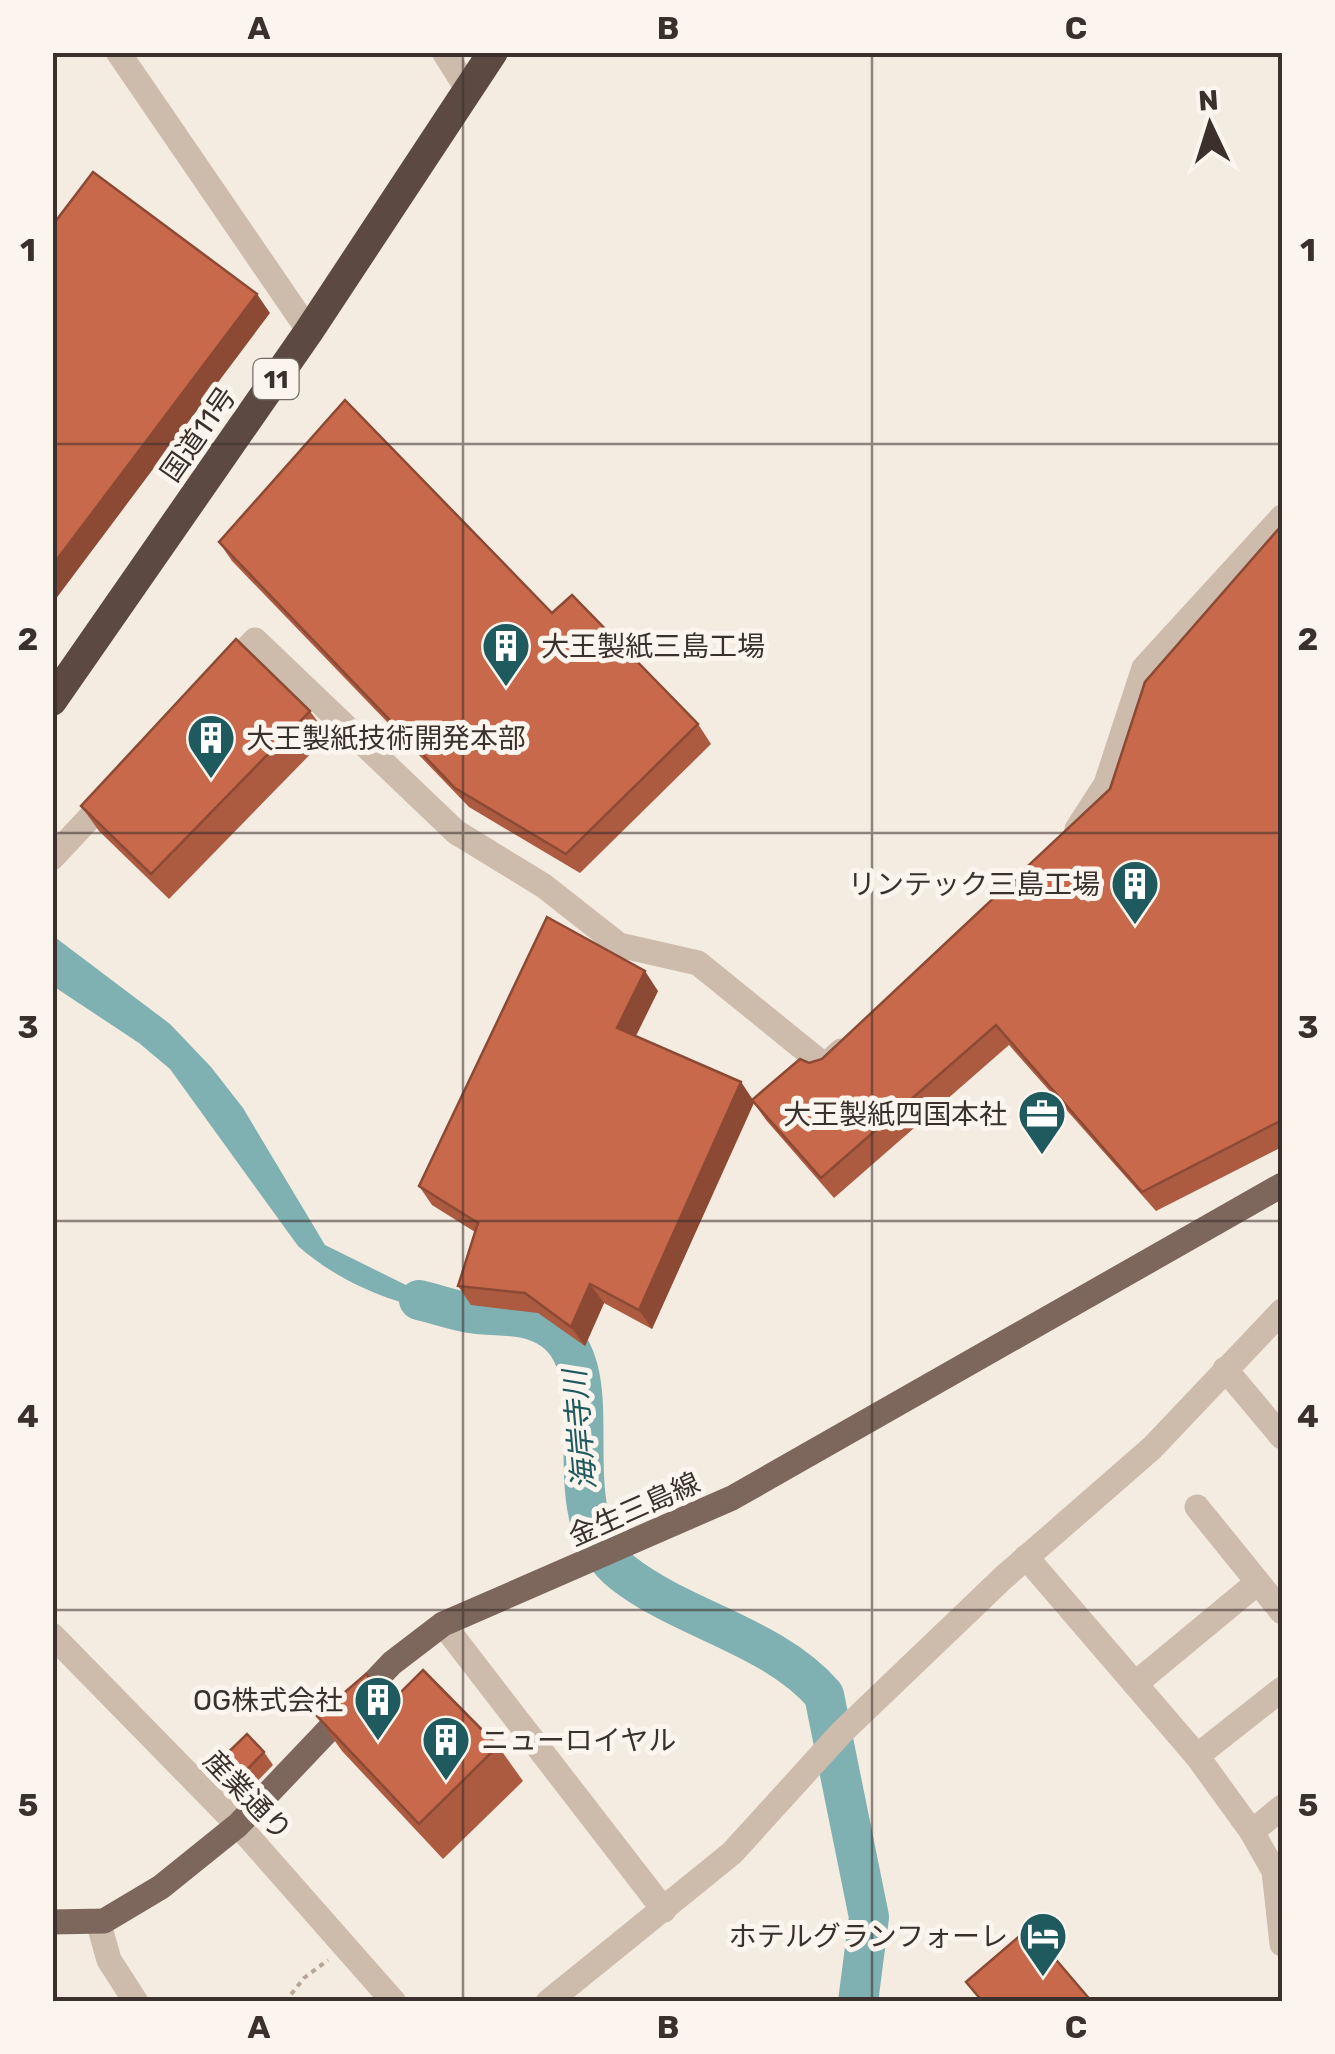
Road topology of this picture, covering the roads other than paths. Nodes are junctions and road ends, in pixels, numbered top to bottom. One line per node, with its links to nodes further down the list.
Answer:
1 (118, 52): 5 (street)
2 (444, 52): 4 (street)
3 (493, 52): 4 (highway, 国道11号 / 11)
4 (468, 90): 5 (highway, 国道11号 / 11)
5 (309, 331): 8 (highway, 国道11号 / 11)
6 (1282, 518): 10 (street)
7 (215, 684): 12 (street)
8 (52, 701)
9 (134, 771): 11 (street)
10 (1055, 853)
11 (52, 858)
12 (854, 1039)
13 (1282, 1185): 20 (main road, 金生三島線)
14 (1282, 1311): 15 (street)
15 (1226, 1369): 16 (street); 18 (street)
16 (1282, 1437)
17 (1197, 1507): 19 (street)
18 (1026, 1558): 22 (street); 28 (street)
19 (1273, 1594): 22 (street)
20 (444, 1624): 26 (main road, 金生三島線); 28 (street)
21 (52, 1636): 26 (street, 産業通り)
22 (1135, 1684): 24 (street)
23 (1282, 1689): 24 (street)
24 (1197, 1756): 27 (street)
25 (1282, 1807): 27 (street)
26 (238, 1825): 29 (main road, 金生三島線); 33 (street, 産業通り)
27 (1252, 1832): 31 (street)
28 (664, 1910): 34 (street)
29 (98, 1921): 30 (main road, 金生三島線); 32 (street)
30 (52, 1922)
31 (1282, 1944)
32 (136, 2002)
33 (394, 2002)
34 (548, 2002)

